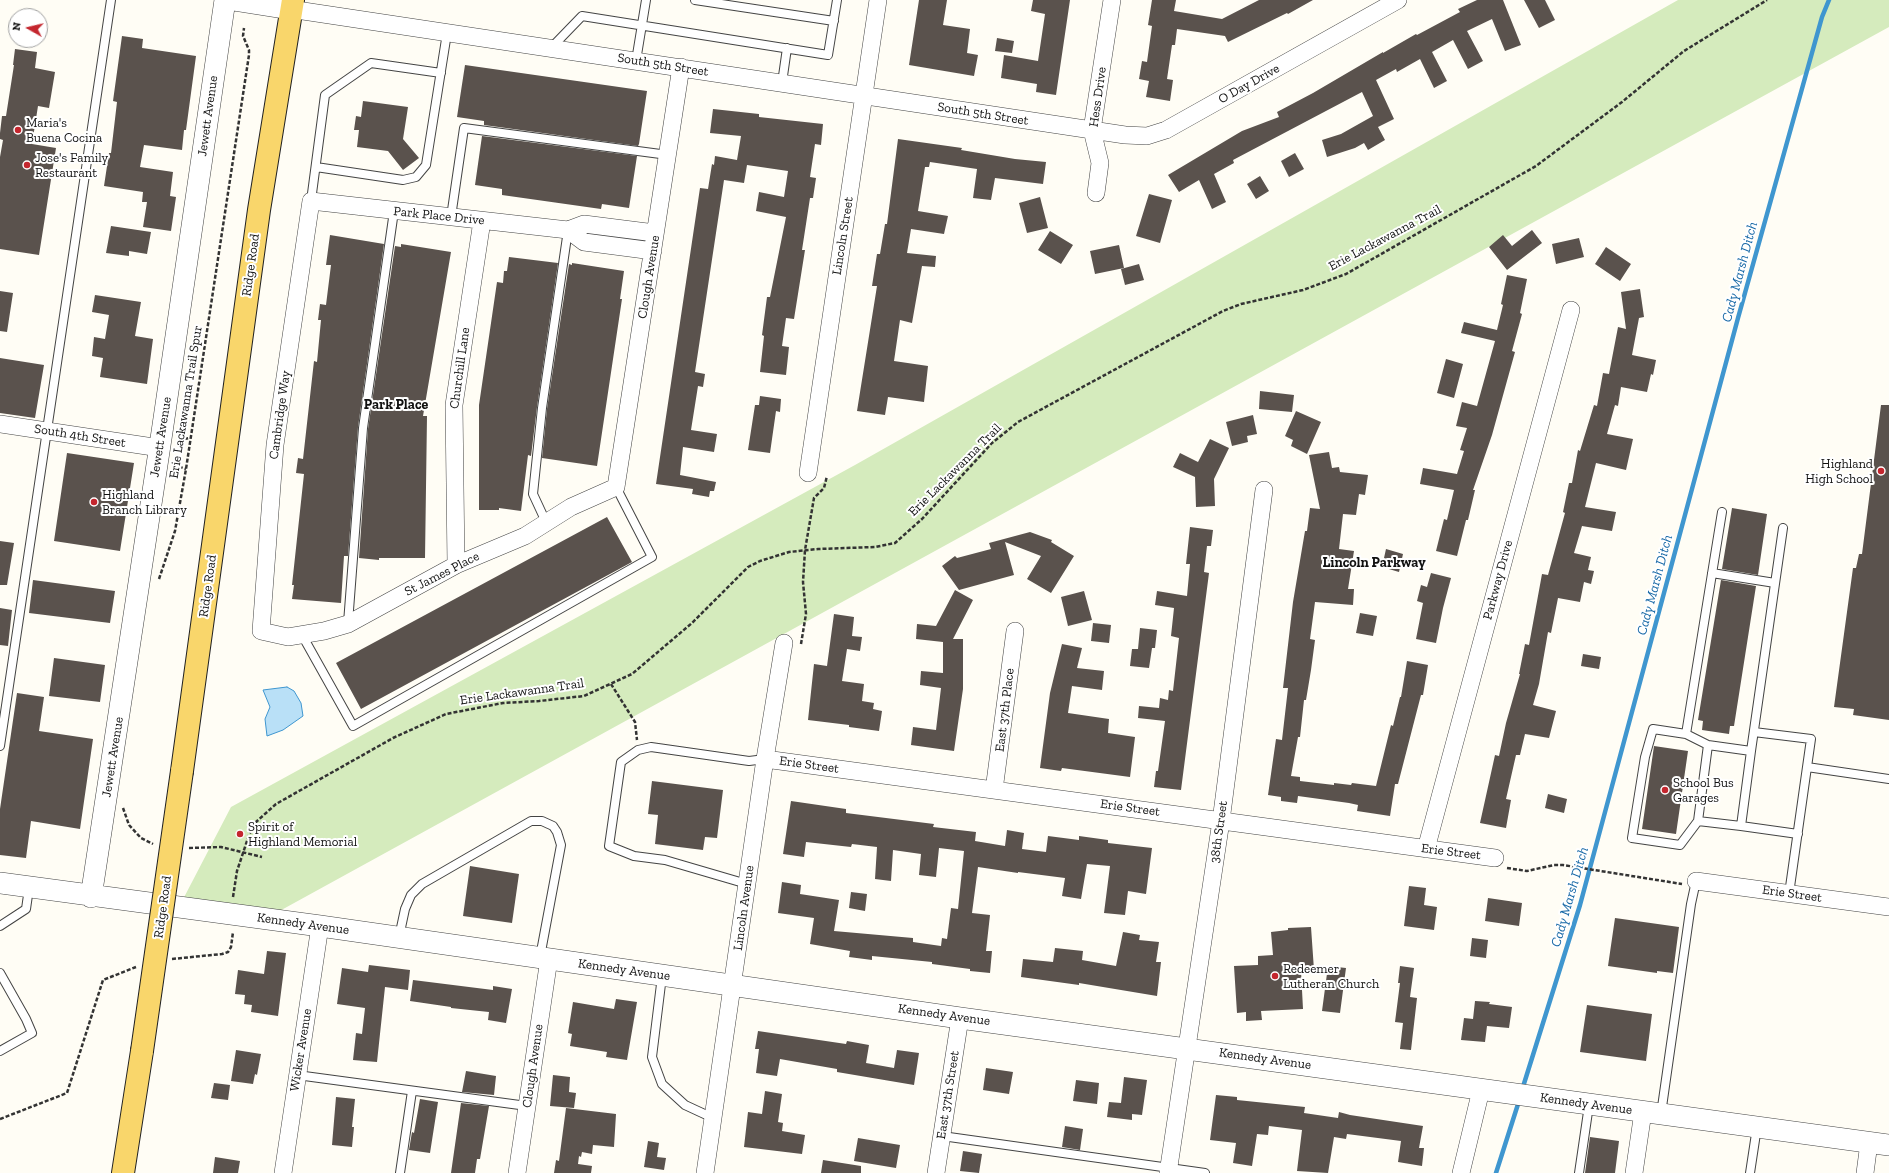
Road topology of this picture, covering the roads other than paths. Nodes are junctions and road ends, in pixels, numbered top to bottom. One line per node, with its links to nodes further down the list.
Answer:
1 (112, 0): 34 (lane)
2 (225, 0): 35 (street, Jewett Avenue)
3 (233, 0): 10 (street, South 5th Street)
4 (646, 0): 12 (lane)
5 (695, 0): 11 (lane)
6 (837, 0): 11 (lane)
7 (878, 0): 20 (street, Lincoln Street)
8 (1112, 0): 21 (street, Hess Drive)
9 (1398, 0): 21 (street, O Day Drive)
10 (292, 4): 13 (street, South 5th Street); 93 (main road, Ridge Road, bridge)
11 (834, 21): 15 (lane)
12 (642, 26): 14 (lane); 15 (lane); 16 (lane)
13 (447, 33): 14 (street, South 5th Street); 18 (lane)
14 (551, 48): 16 (street, South 5th Street)
15 (787, 48): 19 (lane)
16 (636, 60): 17 (street, South 5th Street)
17 (681, 67): 19 (street, South 5th Street); 22 (street, Clough Avenue)
18 (441, 73): 23 (lane); 23 (lane)
19 (782, 83): 20 (street, South 5th Street)
20 (864, 96): 21 (street, South 5th Street); 36 (street, Lincoln Street)
21 (1092, 130): 24 (street, Hess Drive)
22 (668, 155): 27 (lane); 30 (street, Clough Avenue)
23 (316, 167): 25 (lane)
24 (1096, 193)
25 (311, 201): 26 (street, Park Place Drive); 46 (street, Cambridge Way)
26 (394, 211): 27 (street, Park Place Drive); 45 (lane)
27 (451, 217): 28 (street, Park Place Drive)
28 (482, 221): 29 (street, Park Place Drive); 42 (street, Churchill Lane)
29 (568, 230): 30 (street, Park Place Drive); 31 (street); 40 (lane)
30 (655, 233): 31 (street, Clough Avenue)
31 (653, 251): 37 (street, Clough Avenue)
32 (1571, 310): 63 (street, Parkway Drive)
33 (0, 424): 34 (street, South 4th Street)
34 (47, 431): 35 (street, South 4th Street); 53 (lane)
35 (170, 449): 70 (street, Jewett Avenue)
36 (808, 473)
37 (616, 487): 40 (street, St James Place); 48 (lane)
38 (1264, 490): 59 (street, 38th Street)
39 (1722, 512): 43 (lane)
40 (546, 522): 42 (street, St James Place)
41 (1783, 528): 44 (lane)
42 (456, 565): 45 (street, St James Place)
43 (1712, 573): 44 (lane); 51 (lane)
44 (1775, 582): 50 (lane)
45 (348, 624): 48 (street, St James Place)
46 (261, 631): 48 (street, St James Place)
47 (1015, 631): 58 (street, East 37th Place)
48 (302, 635)
49 (784, 643): 55 (street, Lincoln Avenue)
50 (1754, 732): 54 (lane); 56 (lane)
51 (1686, 734): 52 (lane); 60 (lane)
52 (1708, 745): 54 (lane); 60 (lane)
53 (0, 746)
54 (1751, 751): 61 (lane)
55 (765, 759): 58 (street, Erie Street); 67 (street, Lincoln Avenue); 67 (lane)
56 (1807, 767): 57 (lane); 62 (lane)
57 (1889, 779)
58 (994, 790): 59 (street, Erie Street)
59 (1221, 821): 63 (street, Erie Street); 80 (street, 38th Street)
60 (1698, 821): 61 (lane)
61 (1741, 826): 62 (lane)
62 (1798, 834): 69 (lane)
63 (1426, 849): 64 (street, Erie Street)
64 (1495, 858)
65 (1690, 881): 69 (street, Erie Street); 87 (lane)
66 (0, 883): 68 (street, Kennedy Avenue)
67 (747, 884): 78 (street, Lincoln Avenue)
68 (29, 888): 70 (street, Kennedy Avenue); 72 (lane)
69 (1789, 894): 71 (street, Erie Street)
70 (91, 897): 73 (street, Kennedy Avenue)
71 (1889, 908)
72 (0, 926)
73 (320, 926): 74 (street, Kennedy Avenue); 82 (street, Wicker Avenue)
74 (399, 937): 75 (street, Kennedy Avenue); 75 (lane)
75 (544, 958): 77 (street, Kennedy Avenue); 86 (street, Clough Avenue)
76 (0, 973): 81 (lane)
77 (662, 975): 78 (street, Kennedy Avenue); 88 (lane)
78 (733, 986): 79 (street, Kennedy Avenue); 88 (street, Lincoln Avenue)
79 (960, 1018): 80 (street, Kennedy Avenue); 90 (street, East 37th Street)
80 (1187, 1048): 84 (street, Kennedy Avenue); 92 (street, 38th Street)
81 (0, 1051)
82 (297, 1075): 83 (lane); 94 (street, Wicker Avenue)
83 (412, 1090): 86 (lane); 95 (lane)
84 (1481, 1090): 85 (street, Kennedy Avenue); 100 (street)
85 (1589, 1104): 87 (street, Kennedy Avenue); 101 (lane)
86 (527, 1106): 96 (street, Clough Avenue)
87 (1652, 1113): 89 (street, Kennedy Avenue); 102 (street)
88 (713, 1118): 97 (street, Lincoln Avenue)
89 (1756, 1127): 91 (street, Kennedy Avenue); 103 (lane)
90 (942, 1136): 92 (lane); 98 (street, East 37th Street)
91 (1879, 1144): 104 (street)
92 (1169, 1170): 99 (lane)
93 (123, 1173)
94 (283, 1173)
95 (400, 1173)
96 (518, 1173)
97 (705, 1173)
98 (936, 1173)
99 (1205, 1173)
100 (1461, 1173)
101 (1579, 1173)
102 (1634, 1173)
103 (1750, 1173)
104 (1865, 1173)

